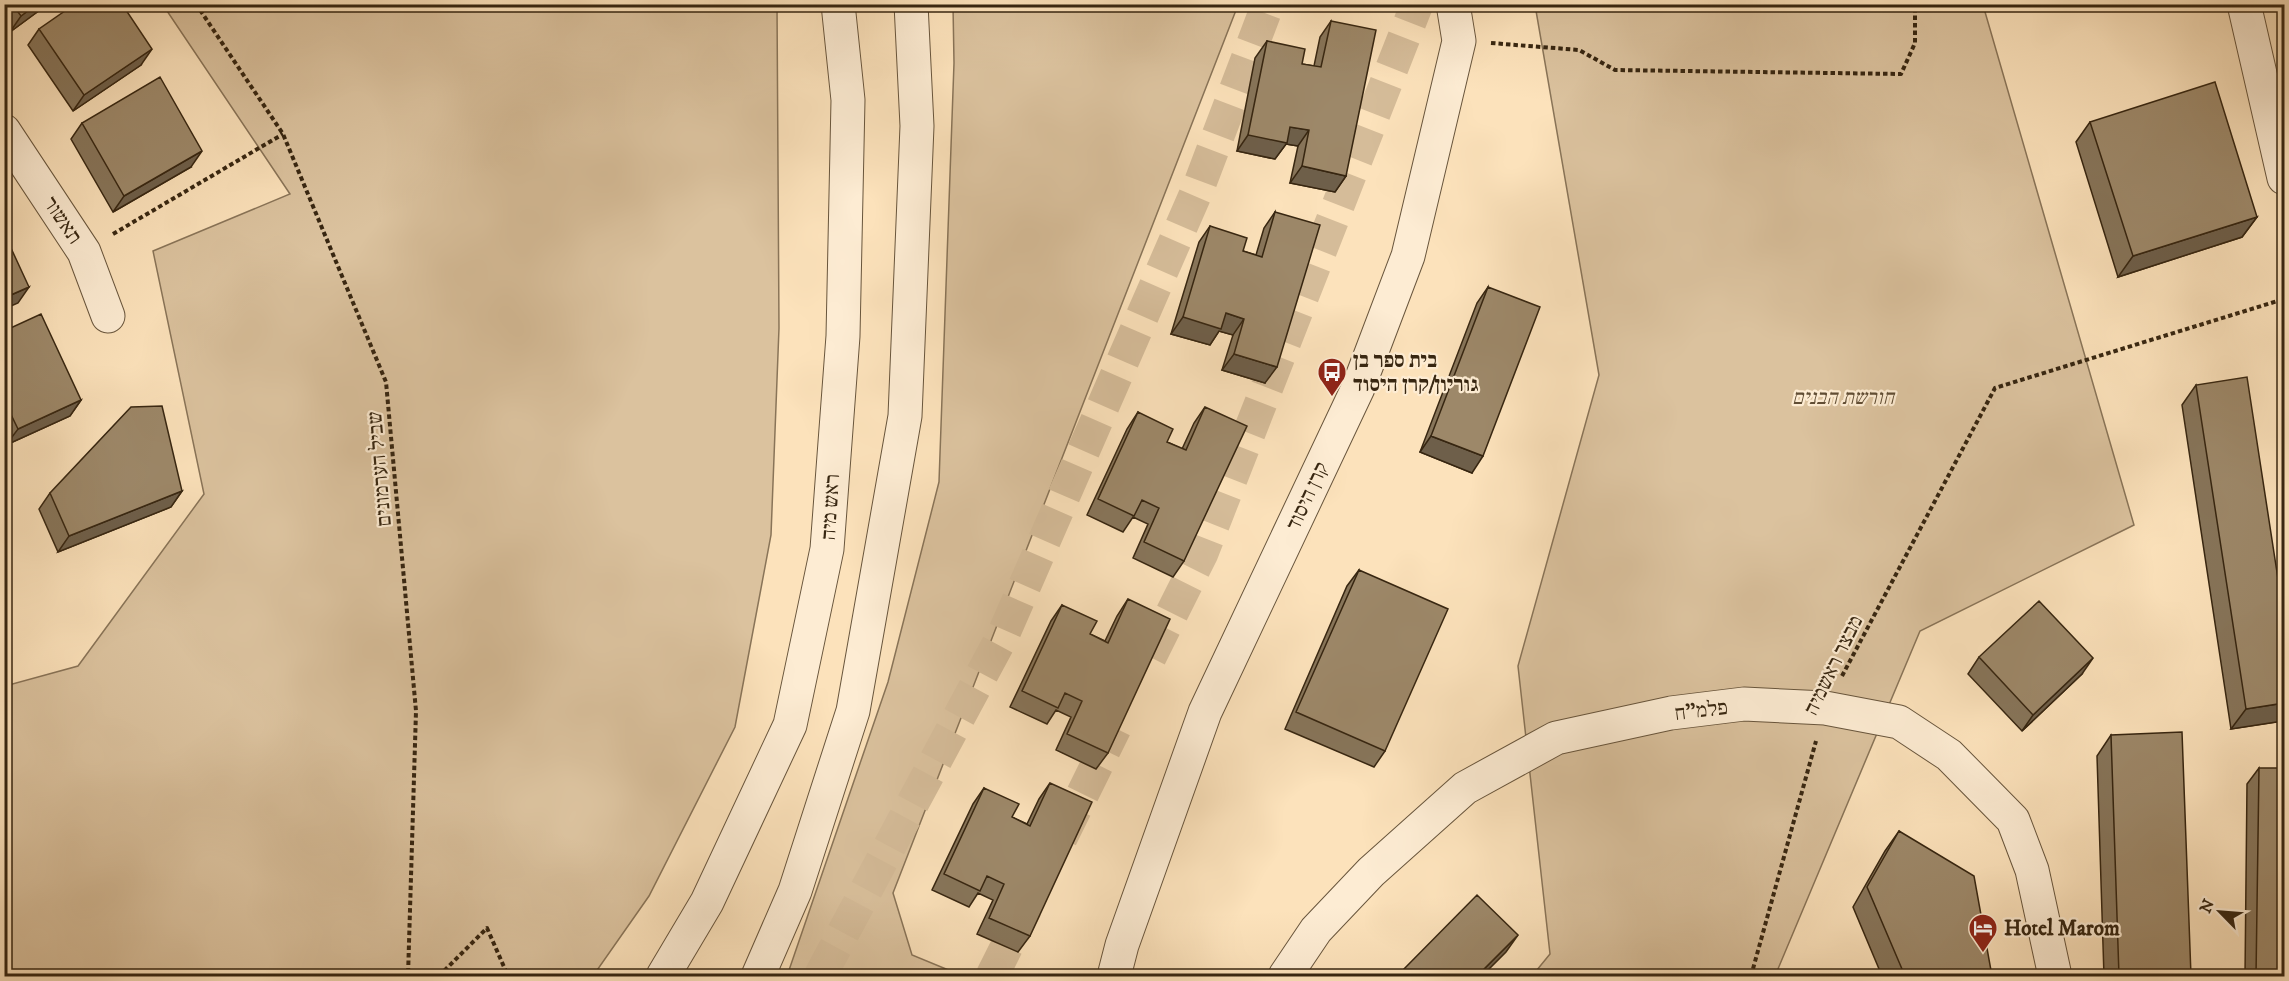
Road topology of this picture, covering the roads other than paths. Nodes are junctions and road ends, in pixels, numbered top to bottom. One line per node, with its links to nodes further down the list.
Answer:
1 (838, 4): 8 (street, ראש מיה)
2 (911, 4): 9 (street)
3 (1453, 4): 10 (street, קרן היסוד)
4 (2244, 4): 6 (street)
5 (4, 131): 7 (street, תאשור)
6 (2284, 178)
7 (108, 316)
8 (663, 976)
9 (758, 976)
10 (1114, 976)
11 (1285, 976): 12 (street, פלמ"ח)
12 (2055, 976)

